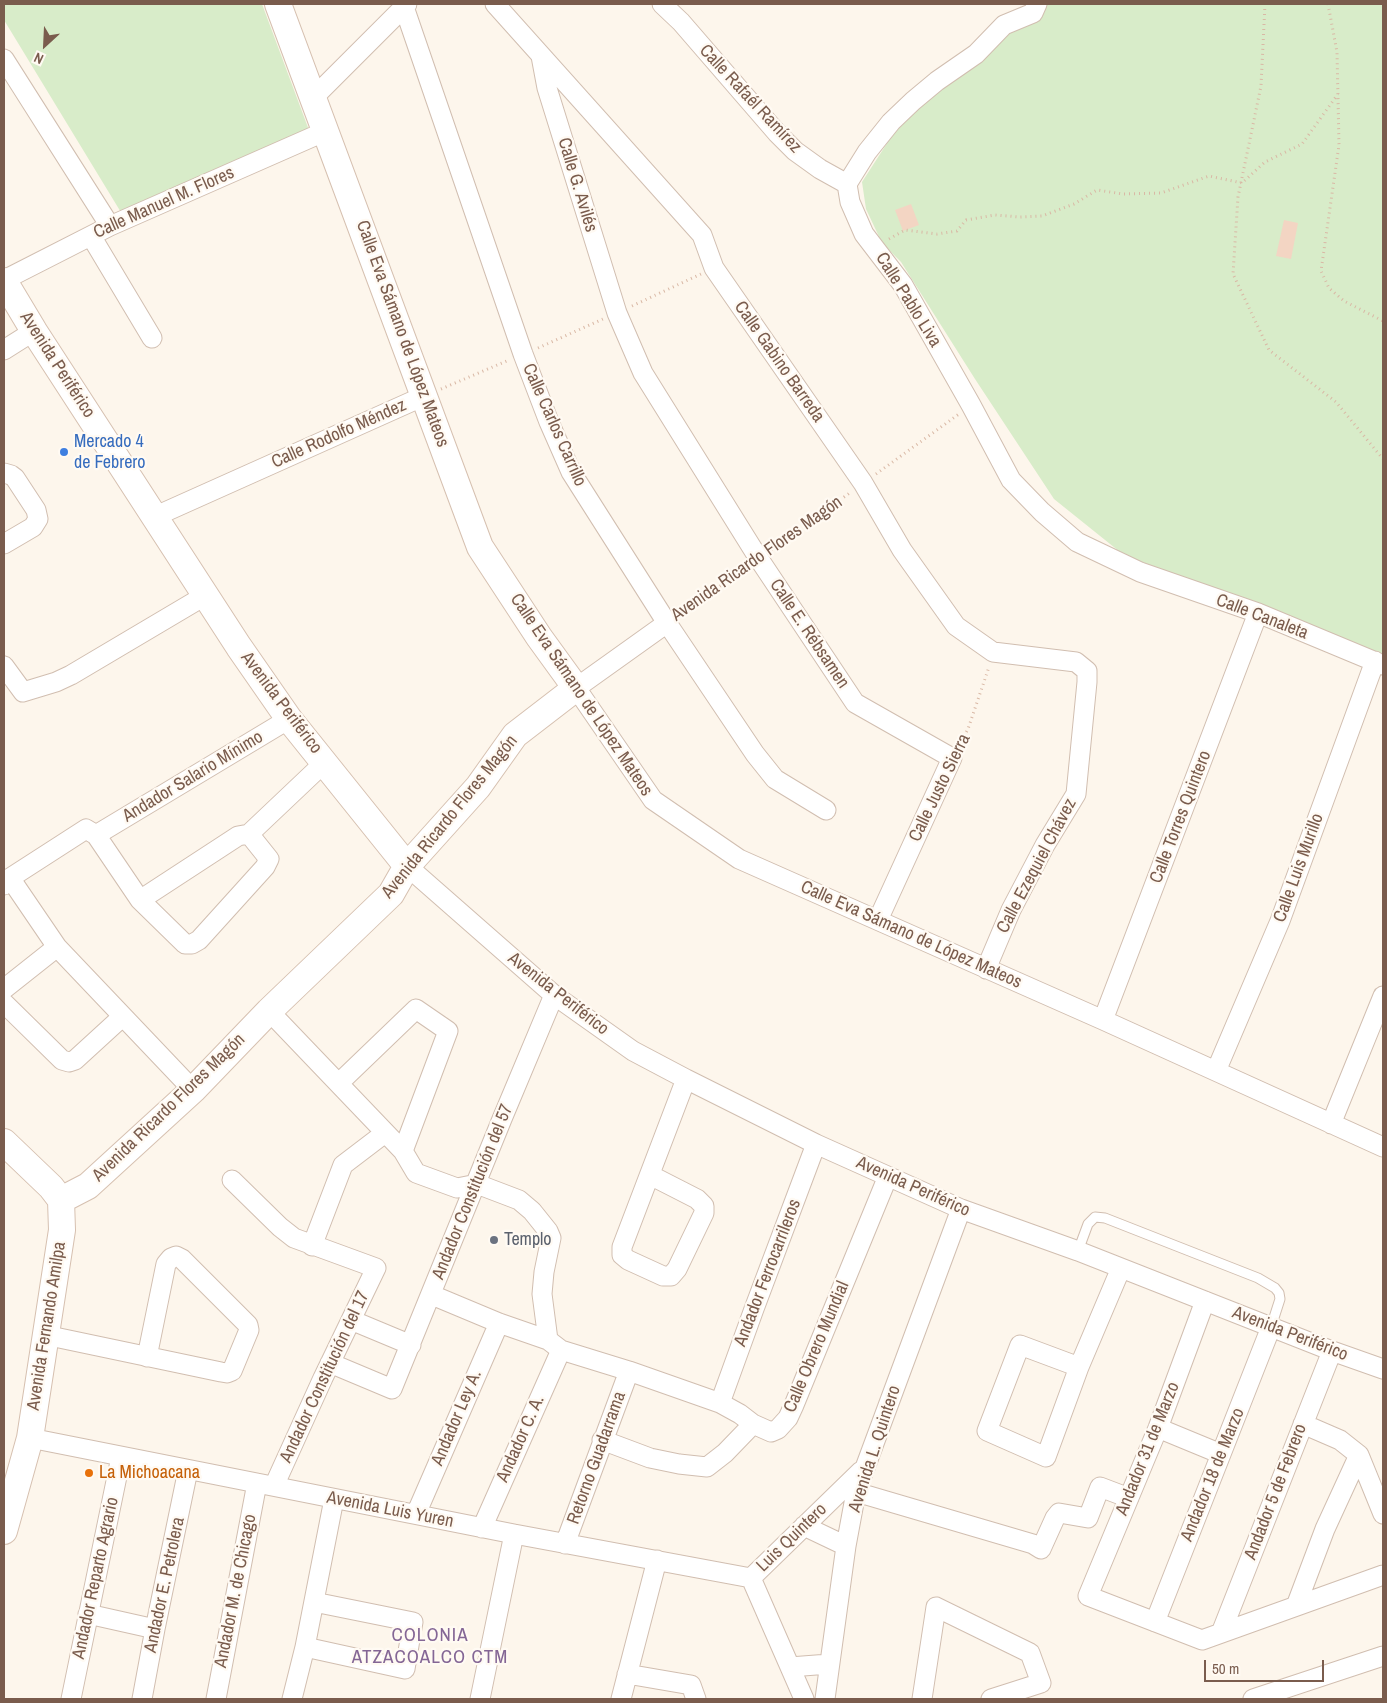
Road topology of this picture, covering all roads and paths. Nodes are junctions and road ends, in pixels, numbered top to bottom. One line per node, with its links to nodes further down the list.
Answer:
1 (278, 4): 11 (street, Calle Eva Sámano de López Mateos)
2 (495, 4): 8 (street, Calle Gabino Barreda)
3 (662, 4): 14 (street, Calle Rafaél Ramírez)
4 (1037, 4): 14 (street)
5 (1265, 4): 13 (path)
6 (1328, 4): 10 (path)
7 (405, 5): 11 (street); 25 (street, Calle Carlos Carrillo)
8 (541, 56): 18 (street, Calle Gabino Barreda); 20 (street, Calle G. Avilés)
9 (4, 59): 15 (street)
10 (1338, 94): 13 (path); 21 (path)
11 (314, 97): 12 (street, Calle Eva Sámano de López Mateos)
12 (326, 131): 15 (street, Calle Manuel M. Flores); 26 (street, Calle Eva Sámano de López Mateos)
13 (1242, 182): 17 (path); 28 (path)
14 (847, 184): 17 (street, Calle Pablo Liva)
15 (110, 226): 16 (street, Calle Manuel M. Flores)
16 (91, 236): 19 (street, Calle Manuel M. Flores); 23 (street)
17 (879, 253): 27 (street, Calle Pablo Liva)
18 (714, 268): 20 (path, Calle Rodolfo Méndez); 30 (street, Calle Gabino Barreda)
19 (4, 281): 22 (street, Avenida Periférico)
20 (617, 313): 25 (path, Calle Rodolfo Méndez); 33 (street, Calle E. Rébsamen)
21 (1383, 321)
22 (34, 331): 24 (street); 31 (street, Avenida Periférico)
23 (152, 338)
24 (4, 350)
25 (523, 354): 26 (path, Calle Rodolfo Méndez); 37 (street, Calle Carlos Carrillo)
26 (424, 396): 31 (street, Calle Rodolfo Méndez); 42 (street, Calle Eva Sámano de López Mateos)
27 (971, 405): 30 (path, Avenida Ricardo Flores Magón); 34 (street, Calle Pablo Liva)
28 (1383, 459)
29 (4, 473): 32 (street)
30 (863, 483): 33 (path, Avenida Ricardo Flores Magón); 38 (street, Calle Gabino Barreda)
31 (156, 516): 35 (street, Avenida Periférico)
32 (4, 544)
33 (759, 559): 37 (path, Avenida Ricardo Flores Magón); 44 (street, Calle E. Rébsamen)
34 (1140, 572): 36 (street, Calle Canaleta)
35 (206, 595): 40 (street); 43 (street, Avenida Periférico)
36 (1258, 613): 39 (street, Calle Canaleta); 61 (street, Calle Torres Quintero)
37 (668, 623): 42 (street, Avenida Ricardo Flores Magón); 46 (street, Calle Carlos Carrillo)
38 (993, 652): 41 (street, Calle Gabino Barreda); 44 (path, Calle Justo Sierra)
39 (1379, 663): 62 (street, Calle Luis Murillo)
40 (4, 666)
41 (1087, 671): 54 (street, Calle Ezequiel Chávez)
42 (576, 688): 49 (street, Avenida Ricardo Flores Magón); 52 (street, Calle Eva Sámano de López Mateos)
43 (289, 719): 45 (street, Avenida Periférico); 48 (street, Andador Salario Mínimo)
44 (952, 758): 52 (street, Calle Justo Sierra)
45 (325, 762): 47 (street); 49 (street, Avenida Periférico)
46 (826, 810)
47 (249, 834): 51 (street); 51 (street)
48 (96, 835): 50 (street); 51 (street)
49 (407, 866): 56 (street, Avenida Periférico); 59 (street, Avenida Ricardo Flores Magón)
50 (7, 881): 53 (street)
51 (140, 900)
52 (878, 920): 54 (street, Calle Eva Sámano de López Mateos)
53 (57, 948): 55 (street); 60 (street)
54 (986, 969): 61 (street, Calle Eva Sámano de López Mateos)
55 (4, 989)
56 (554, 995): 63 (street, Avenida Periférico); 75 (street, Andador Constitución del 57)
57 (1383, 996): 66 (street)
58 (4, 1003): 60 (street)
59 (269, 1011): 64 (street); 65 (street, Avenida Ricardo Flores Magón)
60 (122, 1017): 65 (street)
61 (1103, 1020): 62 (street, Calle Eva Sámano de López Mateos)
62 (1216, 1071): 66 (street, Calle Eva Sámano de López Mateos)
63 (686, 1079): 69 (street, Avenida Periférico); 72 (street)
64 (339, 1083): 67 (street); 71 (street)
65 (193, 1090): 76 (street, Avenida Ricardo Flores Magón)
66 (1332, 1124): 70 (street, Calle Eva Sámano de López Mateos)
67 (385, 1133): 71 (street); 78 (street)
68 (4, 1142): 76 (street)
69 (816, 1144): 73 (street, Avenida Periférico); 95 (street, Andador Ferrocarrileros)
70 (1383, 1147)
71 (403, 1151): 75 (street)
72 (650, 1175): 72 (street)
73 (888, 1176): 77 (street, Avenida Periférico); 96 (street, Calle Obrero Mundial)
74 (232, 1180): 78 (street)
75 (476, 1184): 81 (street, Andador Constitución del 57); 88 (street)
76 (61, 1200): 86 (street, Avenida Fernando Amilpa)
77 (961, 1209): 79 (street, Avenida Periférico); 104 (street, Avenida L. Quintero)
78 (312, 1246): 83 (street, Andador Constitución del 17)
79 (1078, 1251): 80 (street, Avenida Periférico); 85 (lane)
80 (1121, 1268): 82 (street, Avenida Periférico); 92 (street)
81 (432, 1295): 84 (street, Calle Obrero Mundial); 87 (street, Andador Constitución del 57)
82 (1205, 1301): 85 (street, Avenida Periférico); 98 (street, Andador 31 de Marzo)
83 (351, 1320): 87 (street); 91 (street, Andador Constitución del 17)
84 (499, 1323): 88 (street, Calle Obrero Mundial); 110 (street, Andador Ley A.)
85 (1271, 1327): 89 (street, Avenida Periférico); 101 (street, Andador 18 de Marzo)
86 (45, 1335): 90 (street); 99 (street, Avenida Fernando Amilpa)
87 (412, 1345): 91 (street, Andador Constitución del 57)
88 (555, 1345): 94 (street, Calle Obrero Mundial); 113 (street, Andador C. A.)
89 (1332, 1352): 93 (street, Avenida Periférico); 97 (street, Andador 5 de Febrero)
90 (147, 1357): 90 (street)
91 (330, 1363): 106 (street, Andador Constitución del 17)
92 (1078, 1367): 92 (street)
93 (1383, 1369)
94 (629, 1371): 95 (street, Calle Obrero Mundial); 100 (street, Retorno Guadarrama)
95 (720, 1403): 96 (street, Calle Obrero Mundial)
96 (753, 1424): 100 (street)
97 (1303, 1424): 102 (street); 126 (street, Andador 5 de Febrero)
98 (1158, 1428): 101 (street); 108 (street, Andador 31 de Marzo)
99 (30, 1438): 103 (street, Avenida Luis Yuren); 114 (street, Avenida Fernando Amilpa)
100 (602, 1440): 116 (street, Retorno Guadarrama)
101 (1221, 1454): 124 (street, Andador 18 de Marzo)
102 (1358, 1454): 111 (street); 122 (street)
103 (121, 1457): 105 (street, Avenida Luis Yuren); 123 (street, Andador Reparto Agrario)
104 (864, 1469): 107 (street, Avenida L. Quintero); 112 (street, Luis Quintero)
105 (188, 1470): 106 (street, Avenida Luis Yuren); 125 (street, Andador E. Petrolera)
106 (265, 1485): 109 (street, Avenida Luis Yuren); 134 (street, Andador M. de Chicago)
107 (856, 1492): 108 (street); 117 (street, Avenida L. Quintero)
108 (1129, 1498): 124 (street, Andador 31 de Marzo)
109 (334, 1499): 110 (street, Avenida Luis Yuren); 121 (street)
110 (416, 1514): 113 (street, Avenida Luis Yuren)
111 (1383, 1514)
112 (804, 1526): 117 (street); 120 (street, Luis Quintero)
113 (482, 1528): 115 (street, Avenida Luis Yuren)
114 (4, 1531)
115 (514, 1534): 116 (street, Avenida Luis Yuren); 136 (street)
116 (565, 1544): 118 (street, Avenida Luis Yuren)
117 (846, 1546): 129 (street, Avenida L. Quintero)
118 (657, 1560): 120 (street, Avenida Luis Yuren); 131 (street)
119 (1383, 1575): 122 (street)
120 (751, 1578): 130 (street, Luis Quintero)
121 (314, 1602): 127 (street); 127 (street)
122 (1296, 1606): 126 (street)
123 (88, 1614): 125 (street); 132 (street, Andador Reparto Agrario)
124 (1155, 1622): 126 (street)
125 (155, 1629): 133 (street, Andador E. Petrolera)
126 (1221, 1633)
127 (306, 1647): 135 (street)
128 (1383, 1656): 143 (street)
129 (829, 1664): 130 (street); 140 (street, Avenida L. Quintero)
130 (790, 1667): 139 (street, Luis Quintero)
131 (627, 1674): 137 (street); 138 (street)
132 (71, 1699)
133 (142, 1699)
134 (216, 1699)
135 (292, 1699)
136 (480, 1699)
137 (621, 1699)
138 (696, 1699)
139 (804, 1699)
140 (825, 1699)
141 (922, 1699): 142 (street)
142 (991, 1699)
143 (1253, 1699)

